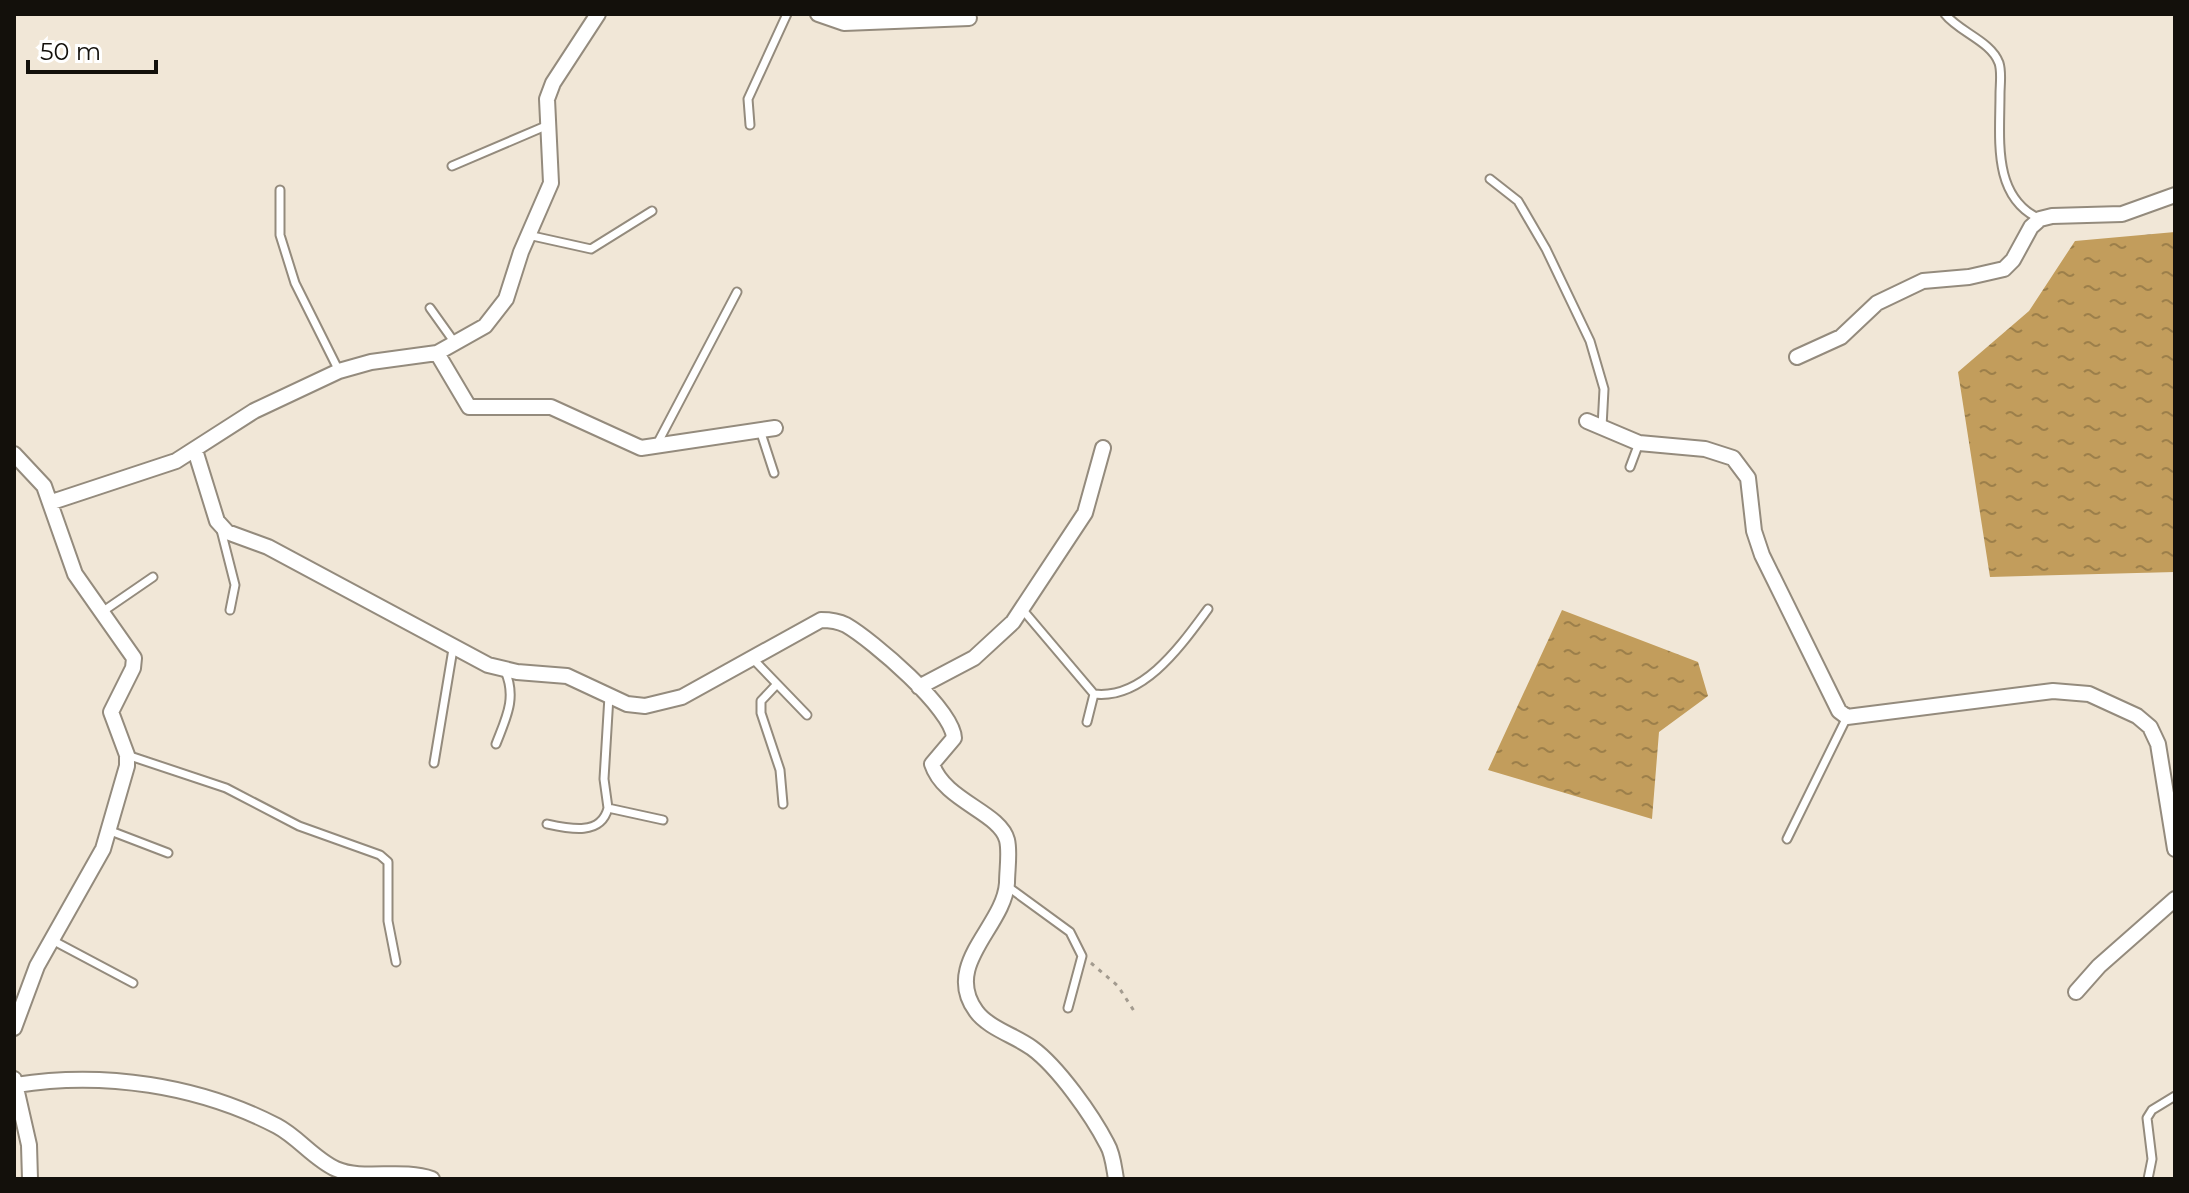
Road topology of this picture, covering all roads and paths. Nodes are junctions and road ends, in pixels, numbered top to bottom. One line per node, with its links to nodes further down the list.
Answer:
1 (598, 14): 6 (street)
2 (787, 14): 7 (lane)
3 (818, 14): 5 (street)
4 (1945, 14): 13 (lane)
5 (969, 18)
6 (548, 125): 8 (lane); 14 (street)
7 (750, 125)
8 (452, 166)
9 (1490, 179): 22 (lane)
10 (280, 190): 20 (lane)
11 (2175, 195): 13 (street)
12 (652, 211): 14 (lane)
13 (2040, 219): 19 (street)
14 (528, 235): 17 (street)
15 (737, 292): 25 (lane)
16 (430, 308): 17 (lane)
17 (456, 345): 18 (street)
18 (437, 353): 20 (street); 25 (street)
19 (1797, 357)
20 (339, 371): 27 (street)
21 (1587, 421): 22 (street)
22 (1602, 427): 24 (street)
23 (767, 429): 25 (street); 30 (lane)
24 (1639, 443): 29 (lane); 46 (street)
25 (655, 448)
26 (1103, 448): 34 (street)
27 (195, 450): 31 (street); 32 (street)
28 (14, 454): 31 (street)
29 (1630, 467)
30 (774, 473)
31 (52, 502): 37 (street)
32 (221, 527): 36 (lane); 38 (street)
33 (153, 577): 37 (lane)
34 (1022, 609): 42 (street); 43 (lane)
35 (1208, 609): 43 (lane)
36 (230, 610)
37 (102, 612): 49 (street)
38 (453, 649): 40 (street); 50 (lane)
39 (751, 657): 41 (lane); 42 (street); 44 (street)
40 (505, 671): 44 (street); 48 (lane)
41 (777, 684): 45 (lane); 51 (lane)
42 (919, 687): 59 (street)
43 (1094, 694): 47 (lane)
44 (609, 696): 52 (lane)
45 (807, 715)
46 (1847, 717): 56 (lane); 57 (street)
47 (1087, 722)
48 (496, 744)
49 (127, 755): 55 (street); 63 (lane)
50 (434, 763)
51 (783, 804)
52 (608, 808): 53 (lane); 54 (lane)
53 (663, 820)
54 (547, 824)
55 (108, 830): 58 (lane); 61 (street)
56 (1787, 839)
57 (2175, 849)
58 (168, 853)
59 (1007, 886): 62 (lane); 73 (street)
60 (2175, 899): 65 (street)
61 (52, 940): 64 (lane); 68 (street)
62 (1082, 956): 66 (lane); 67 (path)
63 (396, 962)
64 (133, 983)
65 (2076, 992)
66 (1068, 1008)
67 (1134, 1011)
68 (14, 1028)
69 (15, 1082): 71 (street); 72 (street)
70 (2175, 1096): 74 (lane)
71 (30, 1179)
72 (432, 1179)
73 (1116, 1179)
74 (2148, 1179)

